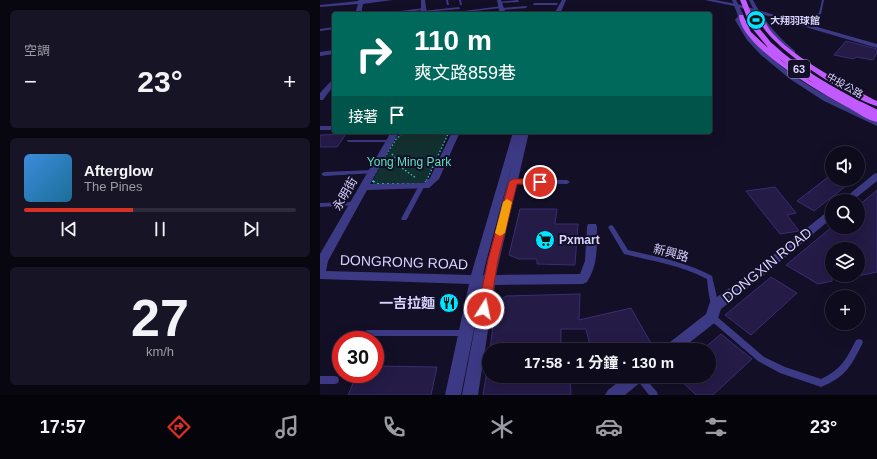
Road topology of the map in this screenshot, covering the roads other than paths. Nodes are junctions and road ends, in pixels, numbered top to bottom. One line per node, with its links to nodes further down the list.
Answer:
1 (390, 0): 11 (street)
2 (423, 0): 19 (street)
3 (447, 0): 14 (lane)
4 (460, 0): 19 (lane)
5 (518, 0): 17 (lane)
6 (564, 0): 24 (street)
7 (707, 0): 13 (street)
8 (743, 0): 37 (main road, 中投公路 / 63, bridge)
9 (750, 0): 25 (street); 36 (main road, 中投公路 / 63)
10 (823, 0): 27 (lane)
11 (361, 1): 16 (street); 21 (street)
12 (558, 2): 15 (lane); 23 (street)
13 (735, 2): 25 (street); 26 (street)
14 (448, 4)
15 (534, 4)
16 (320, 6)
17 (501, 6): 18 (lane); 20 (lane)
18 (526, 7)
19 (424, 11): 22 (lane)
20 (465, 11)
21 (358, 12)
22 (409, 12)
23 (553, 12)
24 (558, 12)
25 (760, 15): 27 (street); 35 (street); 35 (main road)
26 (741, 16): 38 (main road); 39 (street)
27 (796, 23): 30 (street)
28 (332, 28): 29 (lane)
29 (320, 30)
30 (877, 46)
31 (332, 52): 32 (street)
32 (320, 54)
33 (331, 88): 34 (street)
34 (320, 98)
35 (877, 104)
36 (877, 110)
37 (877, 114)
38 (877, 120)
39 (877, 124)
40 (320, 128): 41 (street)
41 (332, 128)
42 (394, 134): 47 (street, 永明街)
43 (455, 134): 53 (street)
44 (516, 134): 64 (street)
45 (525, 134): 51 (street)
46 (349, 141): 47 (lane)
47 (390, 144): 48 (street, 永明街)
48 (373, 172): 49 (lane); 54 (street, 永明街)
49 (324, 174)
50 (877, 176): 55 (street)
51 (513, 182): 52 (lane); 65 (street)
52 (567, 182)
53 (424, 184): 54 (street); 58 (lane)
54 (364, 187): 56 (street, 永明街)
55 (855, 194)
56 (354, 204): 57 (lane); 62 (street, 永明街)
57 (320, 205)
58 (404, 219)
59 (825, 219): 66 (street, DONGXIN ROAD)
60 (592, 227): 65 (street, DONGRONG ROAD)
61 (611, 227): 66 (lane, 新興路)
62 (320, 271)
63 (320, 275): 64 (street, DONGRONG ROAD)
64 (476, 279): 65 (street, DONGRONG ROAD); 68 (street)
65 (489, 280): 76 (street)
66 (714, 312): 69 (lane); 70 (street, DONGXIN ROAD)
67 (384, 333): 68 (lane)
68 (466, 333): 75 (street)
69 (859, 342)
70 (678, 343)
71 (320, 380): 72 (lane)
72 (332, 380)
73 (629, 383): 77 (street)
74 (644, 383): 78 (lane)
75 (453, 395)
76 (470, 395)
77 (613, 395)
78 (654, 395)

